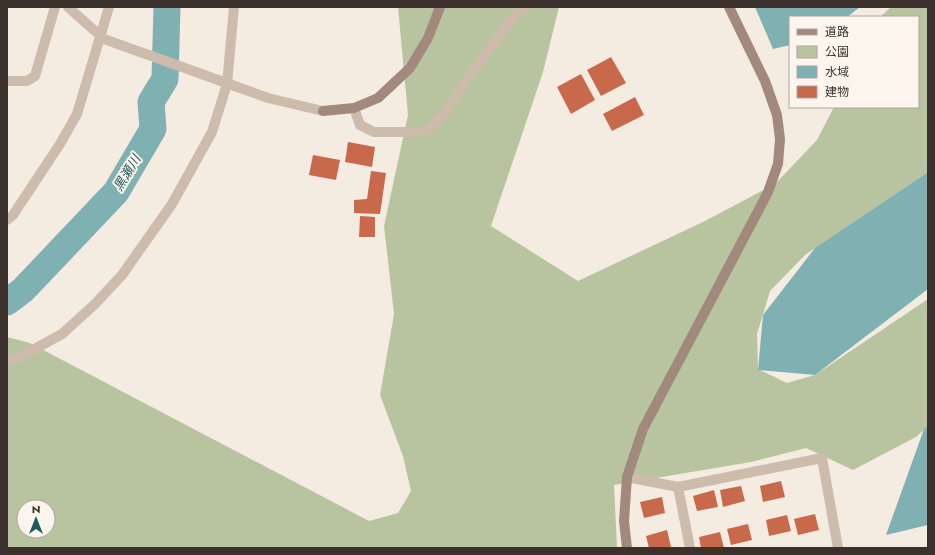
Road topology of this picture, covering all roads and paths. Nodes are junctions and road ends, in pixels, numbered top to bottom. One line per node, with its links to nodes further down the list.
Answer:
1 (55, 7): 9 (street)
2 (68, 7): 8 (street)
3 (109, 7): 8 (street)
4 (234, 7): 10 (street)
5 (440, 7): 11 (street)
6 (526, 7): 11 (street)
7 (729, 7): 14 (street)
8 (102, 38): 10 (street); 12 (street)
9 (7, 82)
10 (223, 83): 11 (street); 13 (street)
11 (354, 108)
12 (7, 220)
13 (7, 362)
14 (627, 477): 15 (street); 17 (street)
15 (678, 486): 16 (street); 18 (street)
16 (835, 547)
17 (627, 548)
18 (690, 548)

